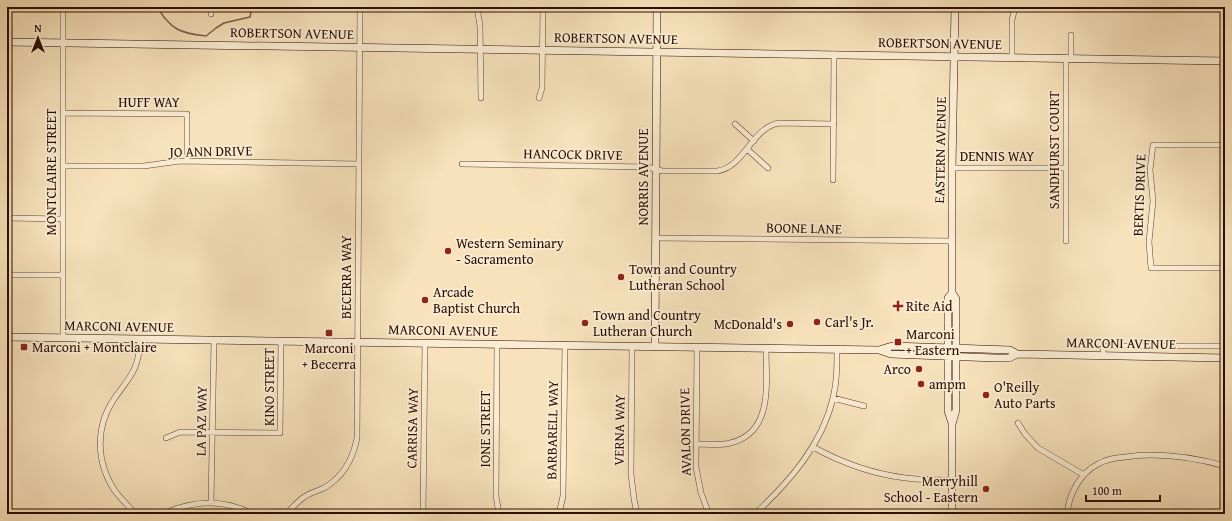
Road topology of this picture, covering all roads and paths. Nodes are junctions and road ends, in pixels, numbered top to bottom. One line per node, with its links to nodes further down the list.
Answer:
1 (63, 7): 12 (street, MONTCLAIRE STREET)
2 (212, 7): 9 (street)
3 (360, 7): 13 (street, BECERRA WAY)
4 (478, 7): 14 (street)
5 (543, 7): 15 (street)
6 (657, 7): 16 (main road, NORRIS AVENUE)
7 (955, 7): 18 (main road, EASTERN AVENUE)
8 (1015, 7): 19 (street)
9 (211, 14)
10 (1071, 35): 20 (street, SANDHURST COURT)
11 (7, 42): 12 (main road, ROBERTSON AVENUE)
12 (63, 42): 13 (main road, ROBERTSON AVENUE); 24 (street, MONTCLAIRE STREET)
13 (360, 47): 14 (main road, ROBERTSON AVENUE); 31 (street, BECERRA WAY)
14 (481, 49): 15 (main road, ROBERTSON AVENUE); 22 (street)
15 (542, 50): 16 (main road, ROBERTSON AVENUE); 23 (street)
16 (656, 52): 17 (main road, ROBERTSON AVENUE); 37 (main road, NORRIS AVENUE)
17 (834, 54): 18 (main road, ROBERTSON AVENUE); 26 (street)
18 (954, 56): 19 (main road, ROBERTSON AVENUE); 35 (main road, EASTERN AVENUE)
19 (1012, 57): 20 (main road, ROBERTSON AVENUE)
20 (1069, 58): 21 (main road, ROBERTSON AVENUE); 36 (street, SANDHURST COURT)
21 (1225, 60)
22 (481, 98)
23 (539, 98)
24 (63, 114): 30 (street, HUFF WAY); 33 (street, MONTCLAIRE STREET)
25 (735, 124): 27 (street)
26 (834, 124): 27 (street, HANCOCK DRIVE); 38 (street)
27 (754, 141): 29 (street, HANCOCK DRIVE)
28 (1225, 145): 44 (street, BERTIS DRIVE)
29 (747, 149): 34 (street); 37 (street, HANCOCK DRIVE)
30 (187, 161): 31 (street, JO ANN DRIVE); 33 (street, JO ANN DRIVE)
31 (359, 164): 52 (street, BECERRA WAY)
32 (462, 164): 37 (street, HANCOCK DRIVE)
33 (63, 166): 40 (street, MONTCLAIRE STREET)
34 (768, 168)
35 (952, 168): 36 (street, DENNIS WAY); 42 (main road, EASTERN AVENUE)
36 (1066, 168): 43 (street, SANDHURST COURT)
37 (656, 169): 41 (main road, NORRIS AVENUE)
38 (833, 180)
39 (7, 218): 40 (street)
40 (63, 219): 46 (street, MONTCLAIRE STREET)
41 (655, 238): 42 (street, BOONE LANE); 57 (main road, NORRIS AVENUE)
42 (952, 241): 61 (main road, EASTERN AVENUE)
43 (1066, 241)
44 (1225, 268)
45 (7, 274): 46 (street)
46 (63, 275): 48 (street, MONTCLAIRE STREET)
47 (7, 337): 48 (main road, MARCONI AVENUE)
48 (63, 338): 49 (main road, MARCONI AVENUE)
49 (140, 339): 50 (main road, MARCONI AVENUE); 79 (street)
50 (214, 340): 51 (main road, MARCONI AVENUE); 71 (street, LA PAZ WAY)
51 (281, 341): 52 (main road, MARCONI AVENUE); 71 (street, KINO STREET)
52 (358, 342): 53 (main road, MARCONI AVENUE); 82 (street, BECERRA WAY)
53 (425, 343): 54 (main road, MARCONI AVENUE); 83 (street, CARRISA WAY)
54 (497, 344): 55 (main road, MARCONI AVENUE); 84 (street, IONE STREET)
55 (565, 345): 56 (main road, MARCONI AVENUE); 85 (street, BARBARELL WAY)
56 (632, 346): 57 (main road, MARCONI AVENUE); 86 (street, VERNA WAY)
57 (655, 346): 59 (main road, MARCONI AVENUE)
58 (1225, 346): 66 (street)
59 (697, 347): 60 (main road, MARCONI AVENUE); 73 (street, AVALON DRIVE)
60 (766, 348): 62 (main road, MARCONI AVENUE); 73 (street)
61 (952, 348): 63 (main road, MARCONI AVENUE); 64 (main road, MARCONI AVENUE); 65 (main road, EASTERN AVENUE)
62 (837, 349): 63 (main road, MARCONI AVENUE); 68 (street)
63 (879, 350): 65 (main road, MARCONI AVENUE)
64 (1017, 354): 65 (main road, MARCONI AVENUE); 66 (main road, MARCONI AVENUE)
65 (952, 356): 77 (main road, EASTERN AVENUE)
66 (1104, 356): 67 (main road, MARCONI AVENUE)
67 (1225, 358)
68 (833, 398): 69 (street); 74 (street)
69 (864, 406)
70 (1018, 423): 76 (street)
71 (213, 432): 72 (street); 78 (street, LA PAZ WAY)
72 (166, 438)
73 (696, 444): 87 (street, AVALON DRIVE)
74 (812, 447): 77 (street); 88 (street)
75 (1225, 466): 76 (street)
76 (1084, 475): 90 (street)
77 (952, 480): 89 (main road, EASTERN AVENUE)
78 (211, 503): 80 (street); 81 (street)
79 (135, 514)
80 (163, 514)
81 (253, 514)
82 (286, 514)
83 (423, 514)
84 (499, 514)
85 (559, 514)
86 (637, 514)
87 (709, 514)
88 (755, 514)
89 (952, 514)
90 (1066, 514)

